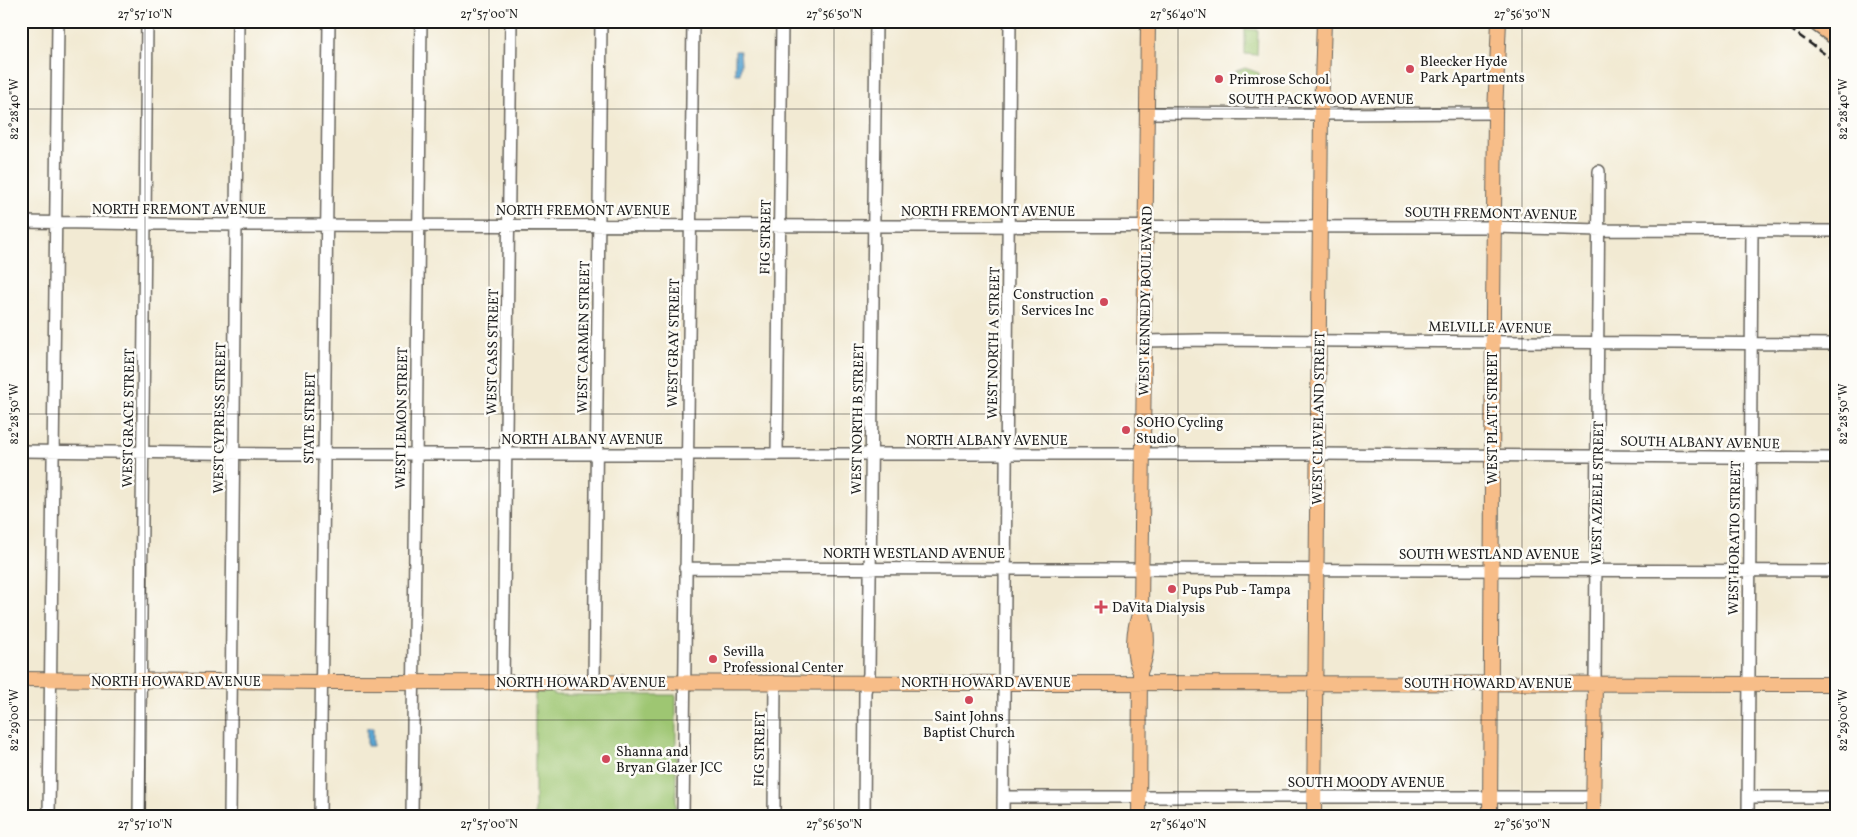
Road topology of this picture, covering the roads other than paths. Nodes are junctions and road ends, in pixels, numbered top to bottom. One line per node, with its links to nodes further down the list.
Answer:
1 (58, 21): 22 (street)
2 (147, 21): 23 (street, WEST GRACE STREET)
3 (238, 21): 25 (street, WEST CYPRESS STREET)
4 (329, 21): 26 (street, STATE STREET)
5 (421, 21): 24 (street, WEST LEMON STREET)
6 (511, 21): 27 (street, WEST CASS STREET)
7 (601, 21): 28 (street, WEST CARMEN STREET)
8 (693, 21): 29 (street, WEST GRAY STREET)
9 (782, 21): 30 (street, FIG STREET)
10 (876, 21): 31 (street, WEST NORTH B STREET)
11 (1010, 21): 32 (street, WEST NORTH A STREET)
12 (1148, 21): 17 (main road, WEST KENNEDY BOULEVARD)
13 (1324, 21): 19 (main road, WEST CLEVELAND STREET)
14 (1499, 21): 18 (main road, WEST PLATT STREET)
15 (1814, 21): 16 (highway)
16 (1836, 37)
17 (1146, 113): 19 (street, SOUTH PACKWOOD AVENUE); 33 (main road, WEST KENNEDY BOULEVARD)
18 (1495, 113): 19 (street, SOUTH PACKWOOD AVENUE); 35 (main road, WEST PLATT STREET)
19 (1321, 114): 34 (main road, WEST CLEVELAND STREET)
20 (1599, 171): 36 (street, WEST AZEELE STREET)
21 (21, 222): 22 (street, NORTH FREMONT AVENUE)
22 (55, 223): 23 (street, NORTH FREMONT AVENUE); 46 (street)
23 (145, 224): 25 (street, NORTH FREMONT AVENUE); 47 (street, WEST GRACE STREET)
24 (418, 224): 26 (street, NORTH FREMONT AVENUE); 27 (street, NORTH FREMONT AVENUE); 50 (street, WEST LEMON STREET)
25 (236, 225): 26 (street, NORTH FREMONT AVENUE); 48 (street, WEST CYPRESS STREET)
26 (326, 225): 49 (street, STATE STREET)
27 (508, 225): 28 (street, NORTH FREMONT AVENUE); 51 (street, WEST CASS STREET)
28 (599, 226): 29 (street, NORTH FREMONT AVENUE); 52 (street, WEST CARMEN STREET)
29 (690, 226): 30 (street, NORTH FREMONT AVENUE); 53 (street, WEST GRAY STREET)
30 (780, 226): 31 (street, NORTH FREMONT AVENUE); 54 (street, FIG STREET)
31 (874, 226): 32 (street, NORTH FREMONT AVENUE); 55 (street, WEST NORTH B STREET)
32 (1010, 226): 33 (street, NORTH FREMONT AVENUE); 56 (street, WEST NORTH A STREET)
33 (1146, 227): 34 (street, SOUTH FREMONT AVENUE); 40 (main road, WEST KENNEDY BOULEVARD)
34 (1320, 227): 35 (street, SOUTH FREMONT AVENUE); 39 (main road, WEST CLEVELAND STREET)
35 (1494, 227): 36 (street, SOUTH FREMONT AVENUE); 41 (main road, WEST PLATT STREET)
36 (1600, 230): 37 (street, SOUTH FREMONT AVENUE); 42 (street, WEST AZEELE STREET)
37 (1752, 231): 38 (street, SOUTH FREMONT AVENUE); 43 (street, WEST HORATIO STREET)
38 (1836, 232)
39 (1319, 340): 40 (street, MELVILLE AVENUE); 41 (street, MELVILLE AVENUE); 57 (main road, WEST CLEVELAND STREET)
40 (1144, 341): 58 (main road, WEST KENNEDY BOULEVARD)
41 (1493, 341): 42 (street, MELVILLE AVENUE); 59 (main road, WEST PLATT STREET)
42 (1598, 344): 43 (street, MELVILLE AVENUE); 60 (street, WEST AZEELE STREET)
43 (1751, 344): 44 (street, MELVILLE AVENUE); 61 (street, WEST HORATIO STREET)
44 (1836, 344)
45 (21, 451): 46 (street, NORTH ALBANY AVENUE)
46 (53, 451): 47 (street, NORTH ALBANY AVENUE); 74 (street)
47 (143, 452): 48 (street, NORTH ALBANY AVENUE); 75 (street, WEST GRACE STREET)
48 (234, 454): 49 (street, NORTH ALBANY AVENUE); 76 (street, WEST CYPRESS STREET)
49 (324, 454): 50 (street, NORTH ALBANY AVENUE); 77 (street, STATE STREET)
50 (416, 454): 51 (street, NORTH ALBANY AVENUE); 78 (street, WEST LEMON STREET)
51 (506, 454): 52 (street, NORTH ALBANY AVENUE); 79 (street, WEST CASS STREET)
52 (597, 454): 53 (street, NORTH ALBANY AVENUE); 80 (street, WEST CARMEN STREET)
53 (686, 454): 54 (street, NORTH ALBANY AVENUE); 63 (street, WEST GRAY STREET)
54 (777, 454): 55 (street, NORTH ALBANY AVENUE)
55 (871, 454): 56 (street, NORTH ALBANY AVENUE); 64 (street, WEST NORTH B STREET)
56 (1007, 454): 58 (street, NORTH ALBANY AVENUE); 66 (street, WEST NORTH A STREET)
57 (1318, 454): 58 (street, SOUTH ALBANY AVENUE); 59 (street, SOUTH ALBANY AVENUE); 65 (main road, WEST CLEVELAND STREET)
58 (1143, 455): 67 (main road, WEST KENNEDY BOULEVARD)
59 (1492, 455): 60 (street, SOUTH ALBANY AVENUE); 68 (main road, WEST PLATT STREET)
60 (1597, 455): 61 (street, SOUTH ALBANY AVENUE); 69 (street, WEST AZEELE STREET)
61 (1750, 458): 62 (street, SOUTH ALBANY AVENUE); 70 (street, WEST HORATIO STREET)
62 (1836, 458)
63 (686, 568): 64 (street, NORTH WESTLAND AVENUE); 81 (street, WEST GRAY STREET)
64 (870, 568): 66 (street, NORTH WESTLAND AVENUE); 83 (street, WEST NORTH B STREET)
65 (1316, 568): 67 (street, SOUTH WESTLAND AVENUE); 68 (street, SOUTH WESTLAND AVENUE); 85 (main road, WEST CLEVELAND STREET)
66 (1006, 569): 67 (street, NORTH WESTLAND AVENUE); 84 (street, WEST NORTH A STREET)
67 (1142, 569): 72 (main road, WEST KENNEDY BOULEVARD)
68 (1491, 569): 69 (street, SOUTH WESTLAND AVENUE); 86 (main road, WEST PLATT STREET)
69 (1596, 570): 70 (street, SOUTH WESTLAND AVENUE); 88 (street, WEST AZEELE STREET)
70 (1749, 571): 71 (street, SOUTH WESTLAND AVENUE); 87 (street, WEST HORATIO STREET)
71 (1836, 571)
72 (1140, 678): 84 (main road, NORTH HOWARD AVENUE); 85 (main road, SOUTH HOWARD AVENUE); 91 (main road, WEST KENNEDY BOULEVARD)
73 (21, 679): 74 (main road, NORTH HOWARD AVENUE)
74 (51, 680): 75 (main road, NORTH HOWARD AVENUE); 97 (street)
75 (141, 681): 76 (main road, NORTH HOWARD AVENUE); 98 (street, WEST GRACE STREET)
76 (231, 682): 77 (main road, NORTH HOWARD AVENUE); 99 (street, WEST CYPRESS STREET)
77 (322, 682): 78 (main road, NORTH HOWARD AVENUE); 100 (street, STATE STREET)
78 (412, 682): 79 (main road, NORTH HOWARD AVENUE); 101 (street, WEST LEMON STREET)
79 (503, 682): 80 (main road, NORTH HOWARD AVENUE)
80 (594, 682): 81 (main road, NORTH HOWARD AVENUE)
81 (684, 682): 82 (main road, NORTH HOWARD AVENUE); 102 (street, WEST GRAY STREET)
82 (775, 682): 83 (main road, NORTH HOWARD AVENUE); 103 (street, FIG STREET)
83 (867, 682): 84 (main road, NORTH HOWARD AVENUE); 104 (street, WEST NORTH B STREET)
84 (1004, 682): 90 (street, WEST NORTH A STREET)
85 (1315, 683): 86 (main road, SOUTH HOWARD AVENUE); 92 (main road, WEST CLEVELAND STREET)
86 (1490, 683): 88 (main road, SOUTH HOWARD AVENUE); 93 (main road, WEST PLATT STREET)
87 (1748, 683): 88 (main road, SOUTH HOWARD AVENUE); 89 (main road, SOUTH HOWARD AVENUE); 95 (street, WEST HORATIO STREET)
88 (1595, 684): 94 (main road, WEST AZEELE STREET)
89 (1836, 684)
90 (1004, 797): 91 (street, SOUTH MOODY AVENUE); 105 (street, WEST NORTH A STREET)
91 (1139, 797): 92 (street, SOUTH MOODY AVENUE); 106 (main road, WEST KENNEDY BOULEVARD)
92 (1314, 797): 93 (street, SOUTH MOODY AVENUE); 107 (main road, WEST CLEVELAND STREET)
93 (1490, 797): 94 (street, SOUTH MOODY AVENUE); 108 (main road, WEST PLATT STREET)
94 (1594, 797): 109 (main road, WEST AZEELE STREET)
95 (1748, 797): 96 (street); 110 (street, WEST HORATIO STREET)
96 (1836, 797)
97 (49, 816)
98 (139, 816)
99 (230, 816)
100 (320, 816)
101 (412, 816)
102 (682, 816)
103 (774, 816)
104 (864, 816)
105 (1003, 816)
106 (1139, 816)
107 (1314, 816)
108 (1490, 816)
109 (1593, 816)
110 (1748, 816)

